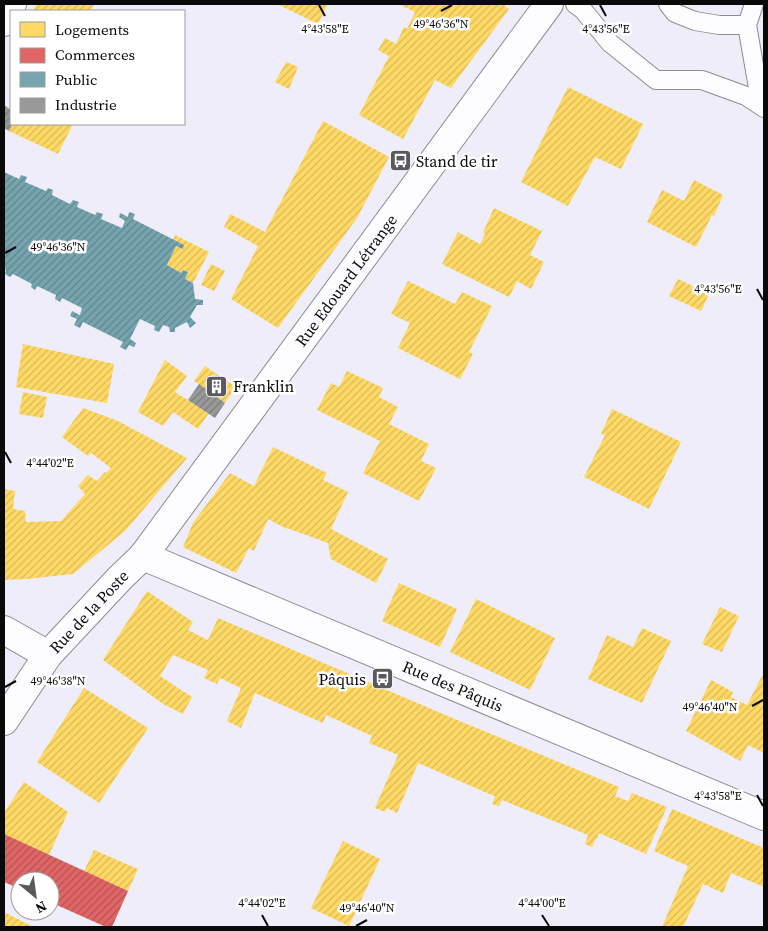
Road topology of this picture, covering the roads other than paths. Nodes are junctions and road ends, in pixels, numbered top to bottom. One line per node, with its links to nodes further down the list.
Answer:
1 (12, 4): 6 (street)
2 (549, 4): 9 (street, Rue Edouard Létrange)
3 (575, 4): 8 (lane)
4 (668, 4): 7 (lane)
5 (754, 4): 7 (lane)
6 (4, 22)
7 (748, 25): 8 (lane)
8 (762, 106)
9 (143, 556): 11 (street, Rue de la Poste); 13 (street, Rue des Pâquis)
10 (4, 630): 11 (street)
11 (48, 655): 12 (street, Rue de la Poste)
12 (4, 720)
13 (764, 816)

